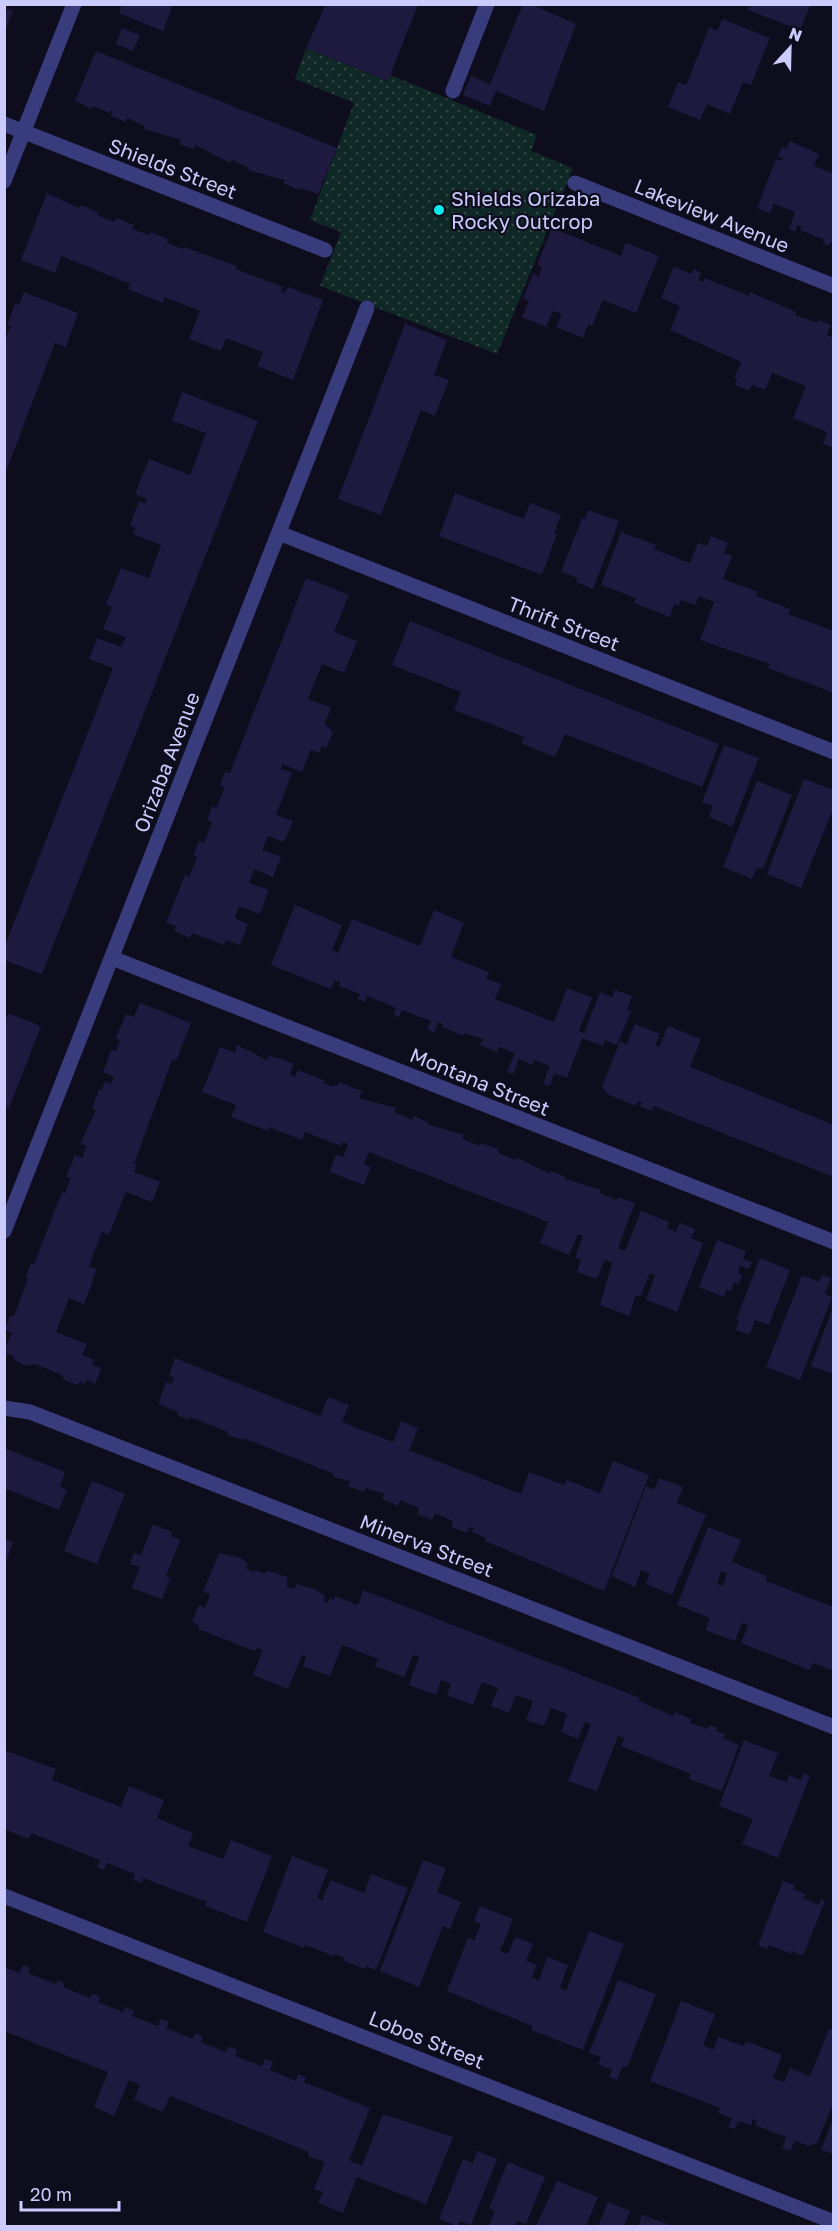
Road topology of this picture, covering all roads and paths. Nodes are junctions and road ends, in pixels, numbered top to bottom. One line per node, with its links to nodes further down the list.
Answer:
1 (74, 4): 5 (street)
2 (487, 4): 3 (street)
3 (453, 91)
4 (4, 124): 5 (street, Shields Street)
5 (24, 132): 6 (street); 8 (street, Shields Street)
6 (4, 181)
7 (575, 183): 9 (street, Lakeview Avenue)
8 (325, 250)
9 (834, 286)
10 (368, 308): 11 (street, Orizaba Avenue)
11 (279, 533): 12 (street, Thrift Street); 13 (street, Orizaba Avenue)
12 (834, 752)
13 (112, 958): 14 (street, Orizaba Avenue); 15 (street, Montana Street)
14 (4, 1231)
15 (834, 1242)
16 (4, 1408): 17 (street, Minerva Street)
17 (834, 1727)
18 (4, 1896): 19 (street, Lobos Street)
19 (834, 2222)

